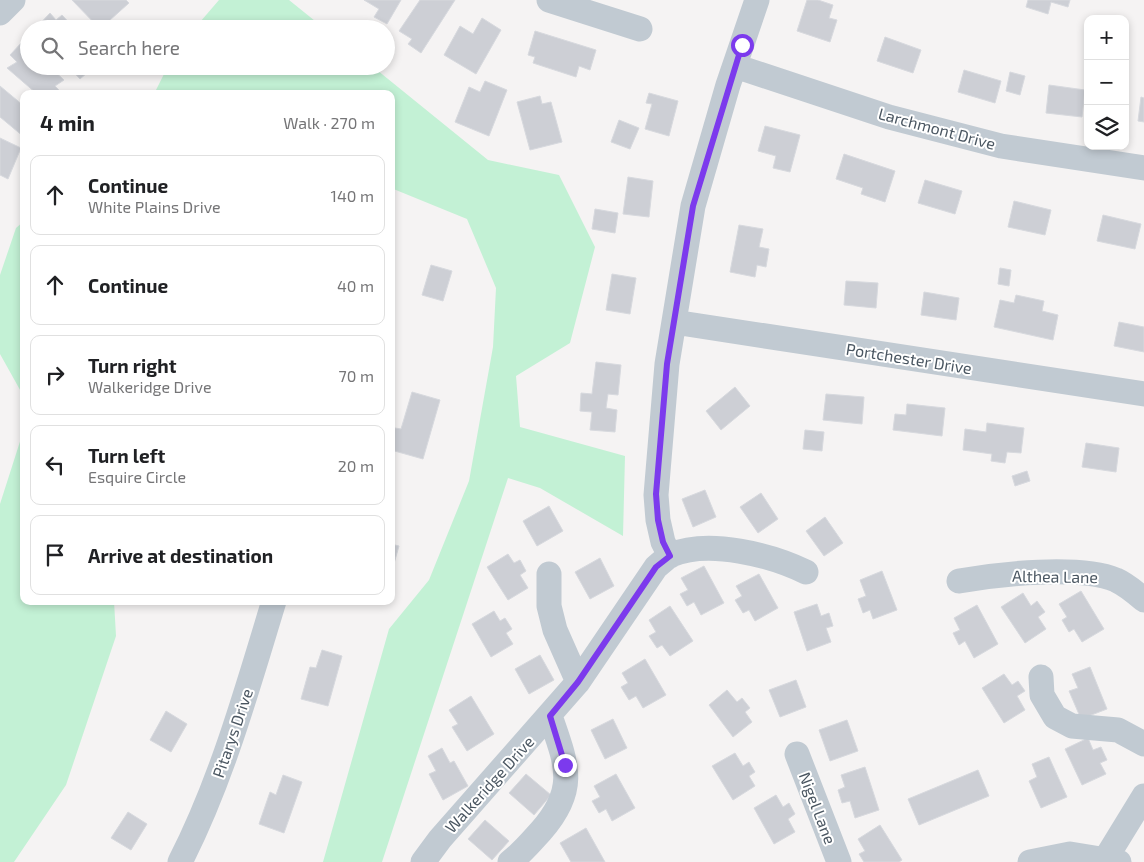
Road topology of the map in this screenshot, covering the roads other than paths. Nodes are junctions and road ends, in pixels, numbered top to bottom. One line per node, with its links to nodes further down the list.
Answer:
1 (13, 0): 4 (street)
2 (550, 0): 5 (street)
3 (758, 0): 6 (street)
4 (0, 13)
5 (640, 29)
6 (735, 66): 7 (street, Larchmont Drive); 8 (street)
7 (1144, 168)
8 (674, 322): 9 (street, Portchester Drive); 10 (street)
9 (1144, 394)
10 (670, 556): 11 (street); 17 (street, Walkeridge Drive)
11 (806, 572)
12 (549, 574): 17 (street)
13 (959, 581): 14 (street, Althea Lane)
14 (1144, 600)
15 (273, 605): 23 (street, Pitarys Drive)
16 (1041, 677): 19 (street)
17 (578, 682): 18 (street, Walkeridge Drive)
18 (550, 716): 24 (street, Walkeridge Drive); 25 (street)
19 (1144, 744)
20 (797, 754): 26 (street, Nigel Lane)
21 (1144, 796): 22 (street)
22 (1112, 860): 27 (street)
23 (180, 862)
24 (423, 862)
25 (510, 862)
26 (839, 862)
27 (1030, 862)

